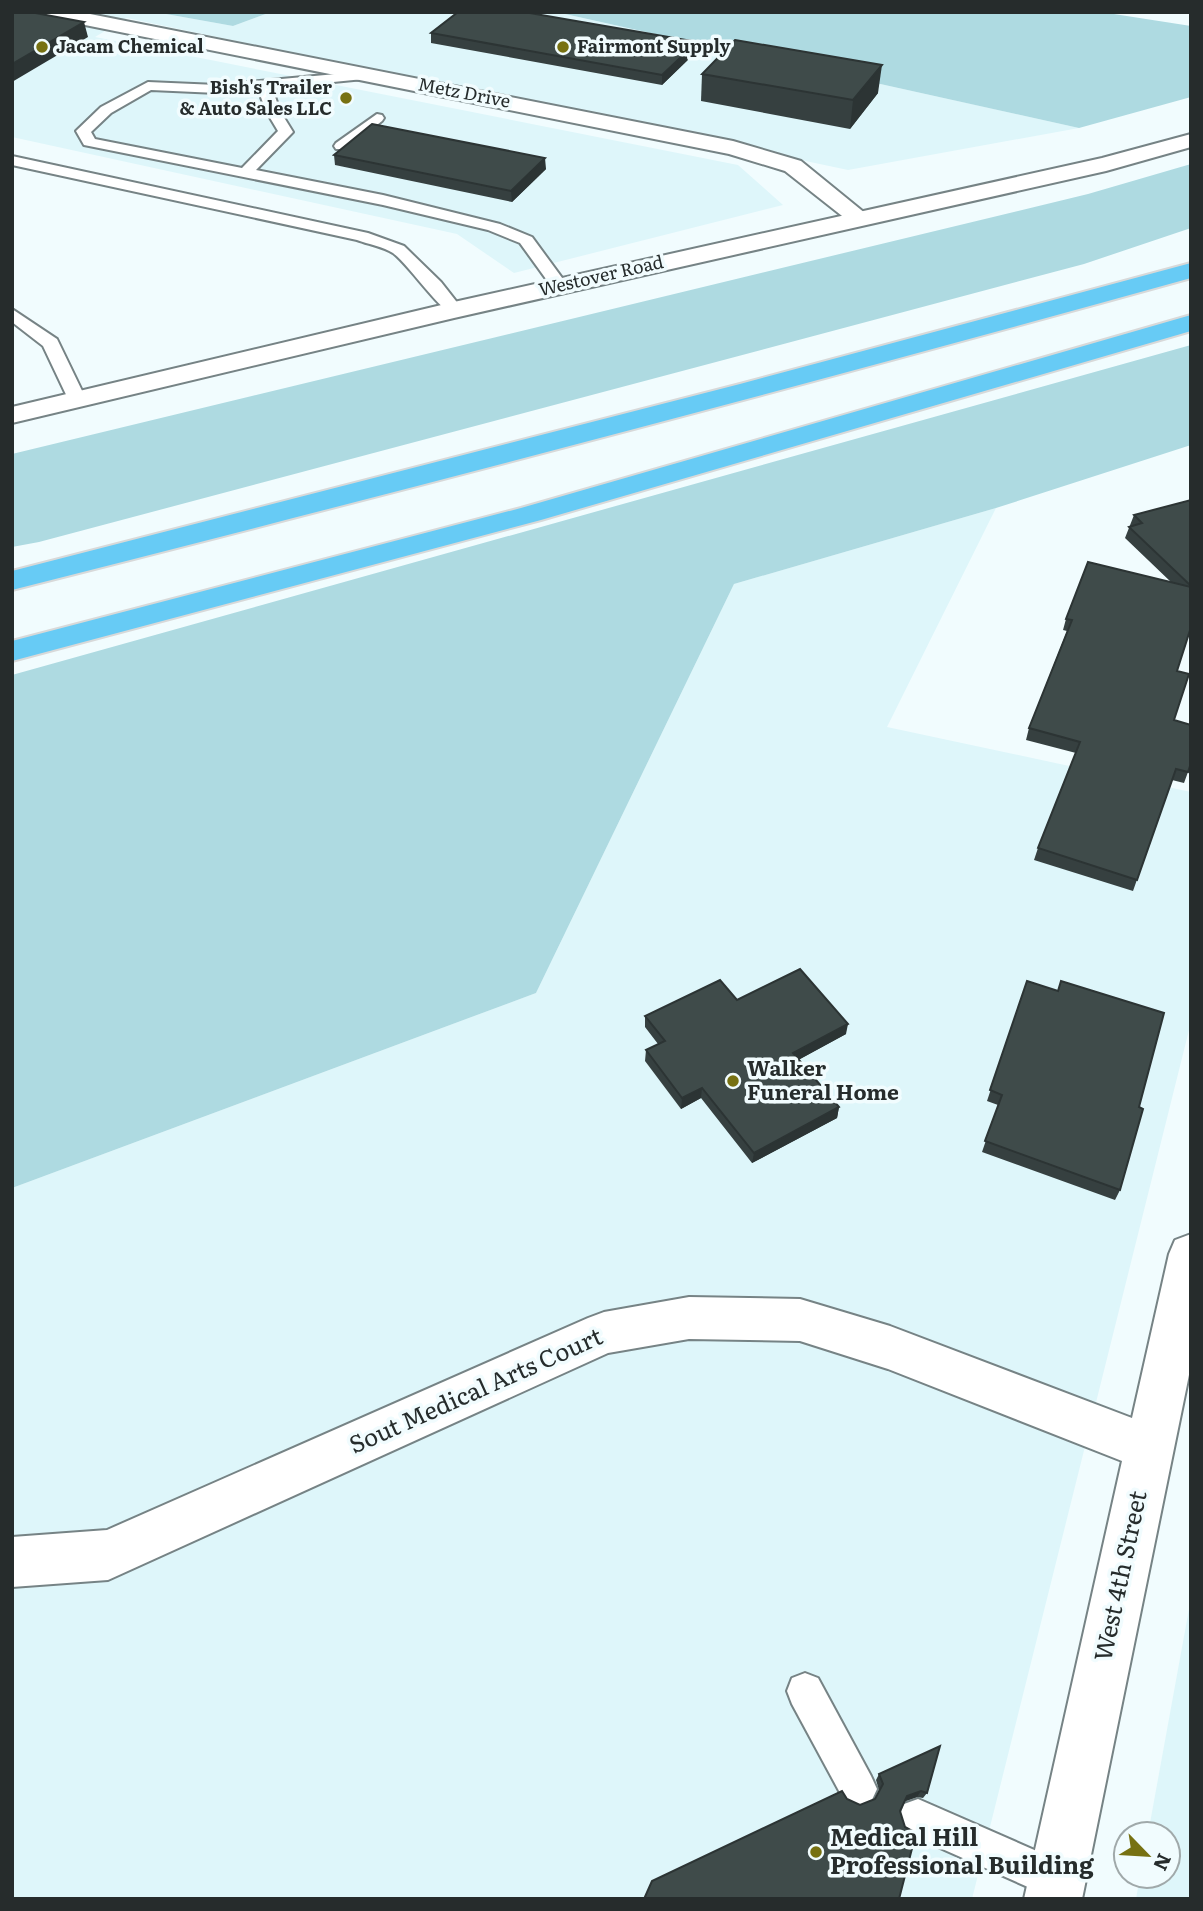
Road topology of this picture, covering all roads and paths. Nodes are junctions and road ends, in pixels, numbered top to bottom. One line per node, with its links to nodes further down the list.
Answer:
1 (50, 12): 2 (street, Metz Drive)
2 (369, 75): 3 (lane); 9 (street, Metz Drive)
3 (264, 86): 8 (lane); 8 (lane)
4 (377, 118): 6 (lane)
5 (1191, 140): 9 (street, Westover Road)
6 (341, 146)
7 (12, 160): 13 (lane)
8 (245, 173): 12 (lane)
9 (859, 218): 12 (street, Westover Road)
10 (1153, 255): 18 (highway)
11 (1191, 270): 18 (highway)
12 (560, 286): 13 (street, Westover Road)
13 (454, 310): 16 (street, Westover Road)
14 (12, 314): 16 (lane)
15 (1191, 323): 20 (highway)
16 (77, 399): 17 (street, Westover Road)
17 (12, 415)
18 (577, 436): 19 (highway)
19 (12, 580)
20 (12, 651)
21 (1191, 1254): 22 (street, West 4th Street)
22 (1148, 1448): 23 (street, Sout Medical Arts Court); 27 (street, West 4th Street)
23 (12, 1562)
24 (804, 1691): 25 (lane)
25 (858, 1789)
26 (918, 1818): 27 (lane)
27 (1055, 1889)

